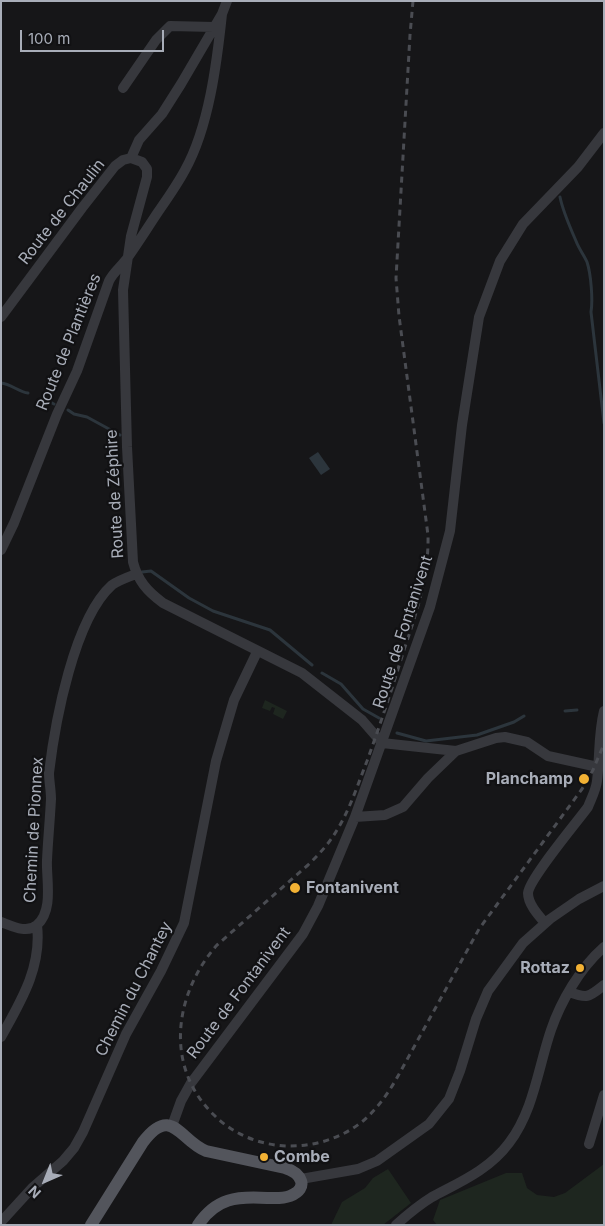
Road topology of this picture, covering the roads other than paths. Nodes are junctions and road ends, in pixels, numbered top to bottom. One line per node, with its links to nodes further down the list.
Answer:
1 (227, 1): 2 (street, Route de Chaulin)
2 (222, 14): 3 (street, Route de Chaulin); 7 (street, Route de Plantières)
3 (214, 27): 4 (street); 6 (street, Route de Chaulin)
4 (123, 88)
5 (604, 132): 13 (street, Route de Fontanivent)
6 (131, 158): 7 (street, Route de Zéphire); 8 (street, Route de Chaulin)
7 (126, 260): 9 (street, Route de Plantières); 10 (street, Route de Zéphire)
8 (1, 317)
9 (1, 550)
10 (136, 574): 11 (street, Route de Zéphire); 20 (street, Chemin de Pionnex)
11 (257, 652): 13 (street, Route de Zéphire); 29 (street, Chemin du Chantey)
12 (604, 711): 15 (street)
13 (382, 744): 14 (street); 16 (street, Route de Fontanivent)
14 (456, 751): 15 (street); 16 (street)
15 (600, 765): 19 (street)
16 (355, 817): 26 (street, Route de Fontanivent)
17 (604, 886): 19 (street)
18 (1, 922): 20 (street, Chemin de Pionnex)
19 (545, 923): 28 (street)
20 (37, 926): 24 (street)
21 (604, 948): 23 (street)
22 (604, 985): 23 (street)
23 (569, 992): 32 (street)
24 (1, 1037)
25 (604, 1095): 27 (street)
26 (172, 1126): 28 (main road); 30 (main road)
27 (589, 1144)
28 (301, 1179): 31 (main road)
29 (1, 1222)
30 (91, 1225)
31 (198, 1225)
32 (396, 1225)

